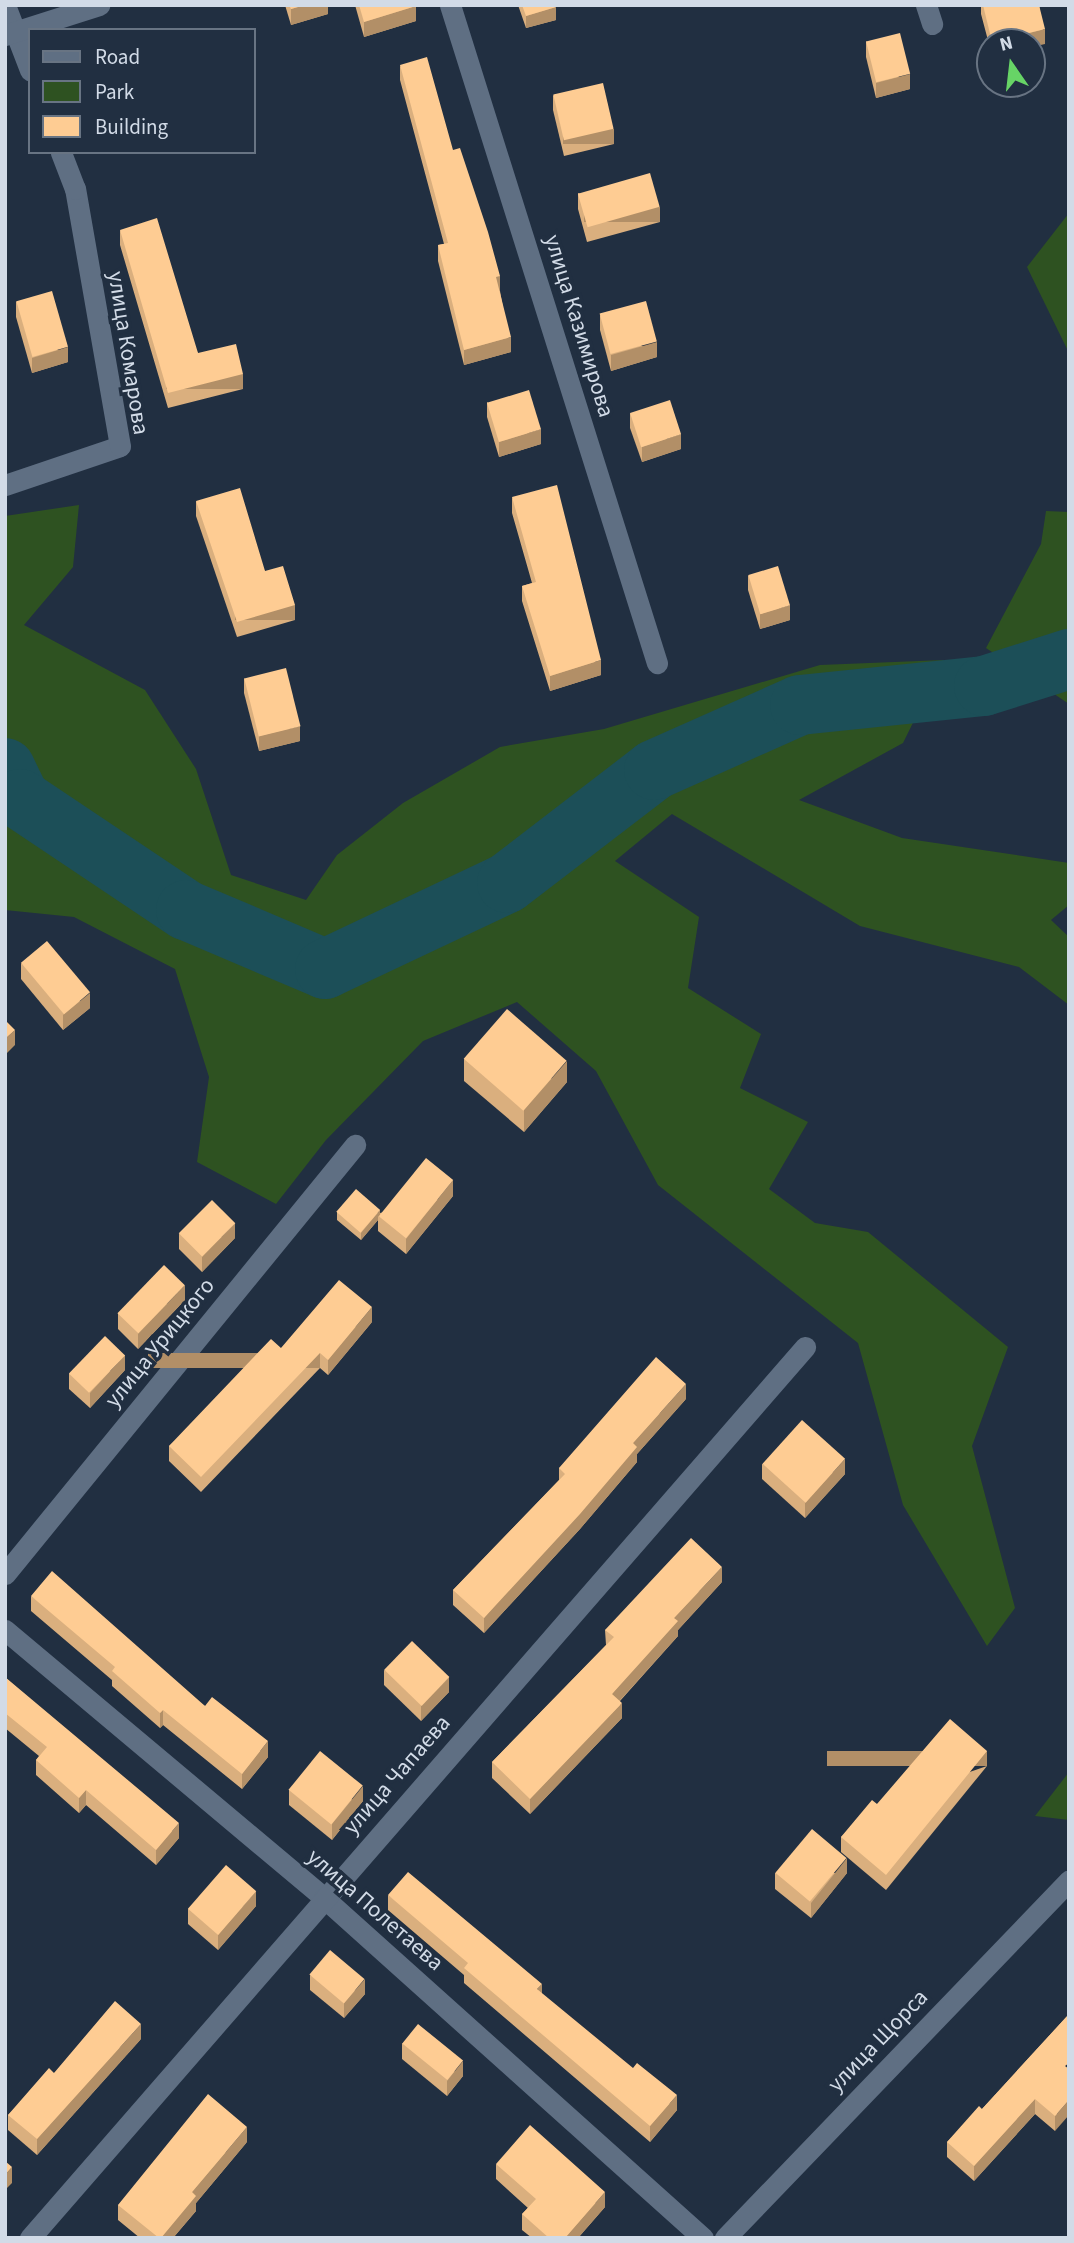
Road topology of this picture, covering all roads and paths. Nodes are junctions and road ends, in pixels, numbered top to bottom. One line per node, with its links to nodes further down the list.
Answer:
1 (5, 5): 4 (street)
2 (99, 5): 4 (street)
3 (450, 5): 8 (street, улица Казимирова)
4 (10, 33): 5 (street)
5 (28, 66)
6 (62, 154): 7 (street, улица Комарова)
7 (5, 485)
8 (657, 663)
9 (355, 1145): 11 (street, улица Урицкого)
10 (805, 1348): 14 (street, улица Чапаева)
11 (5, 1574)
12 (5, 1630): 14 (street, улица Полетаева)
13 (1069, 1880): 17 (street, улица Щорса)
14 (324, 1898): 15 (street, улица Чапаева); 16 (street, улица Полетаева)
15 (30, 2238)
16 (703, 2238)
17 (724, 2238)

